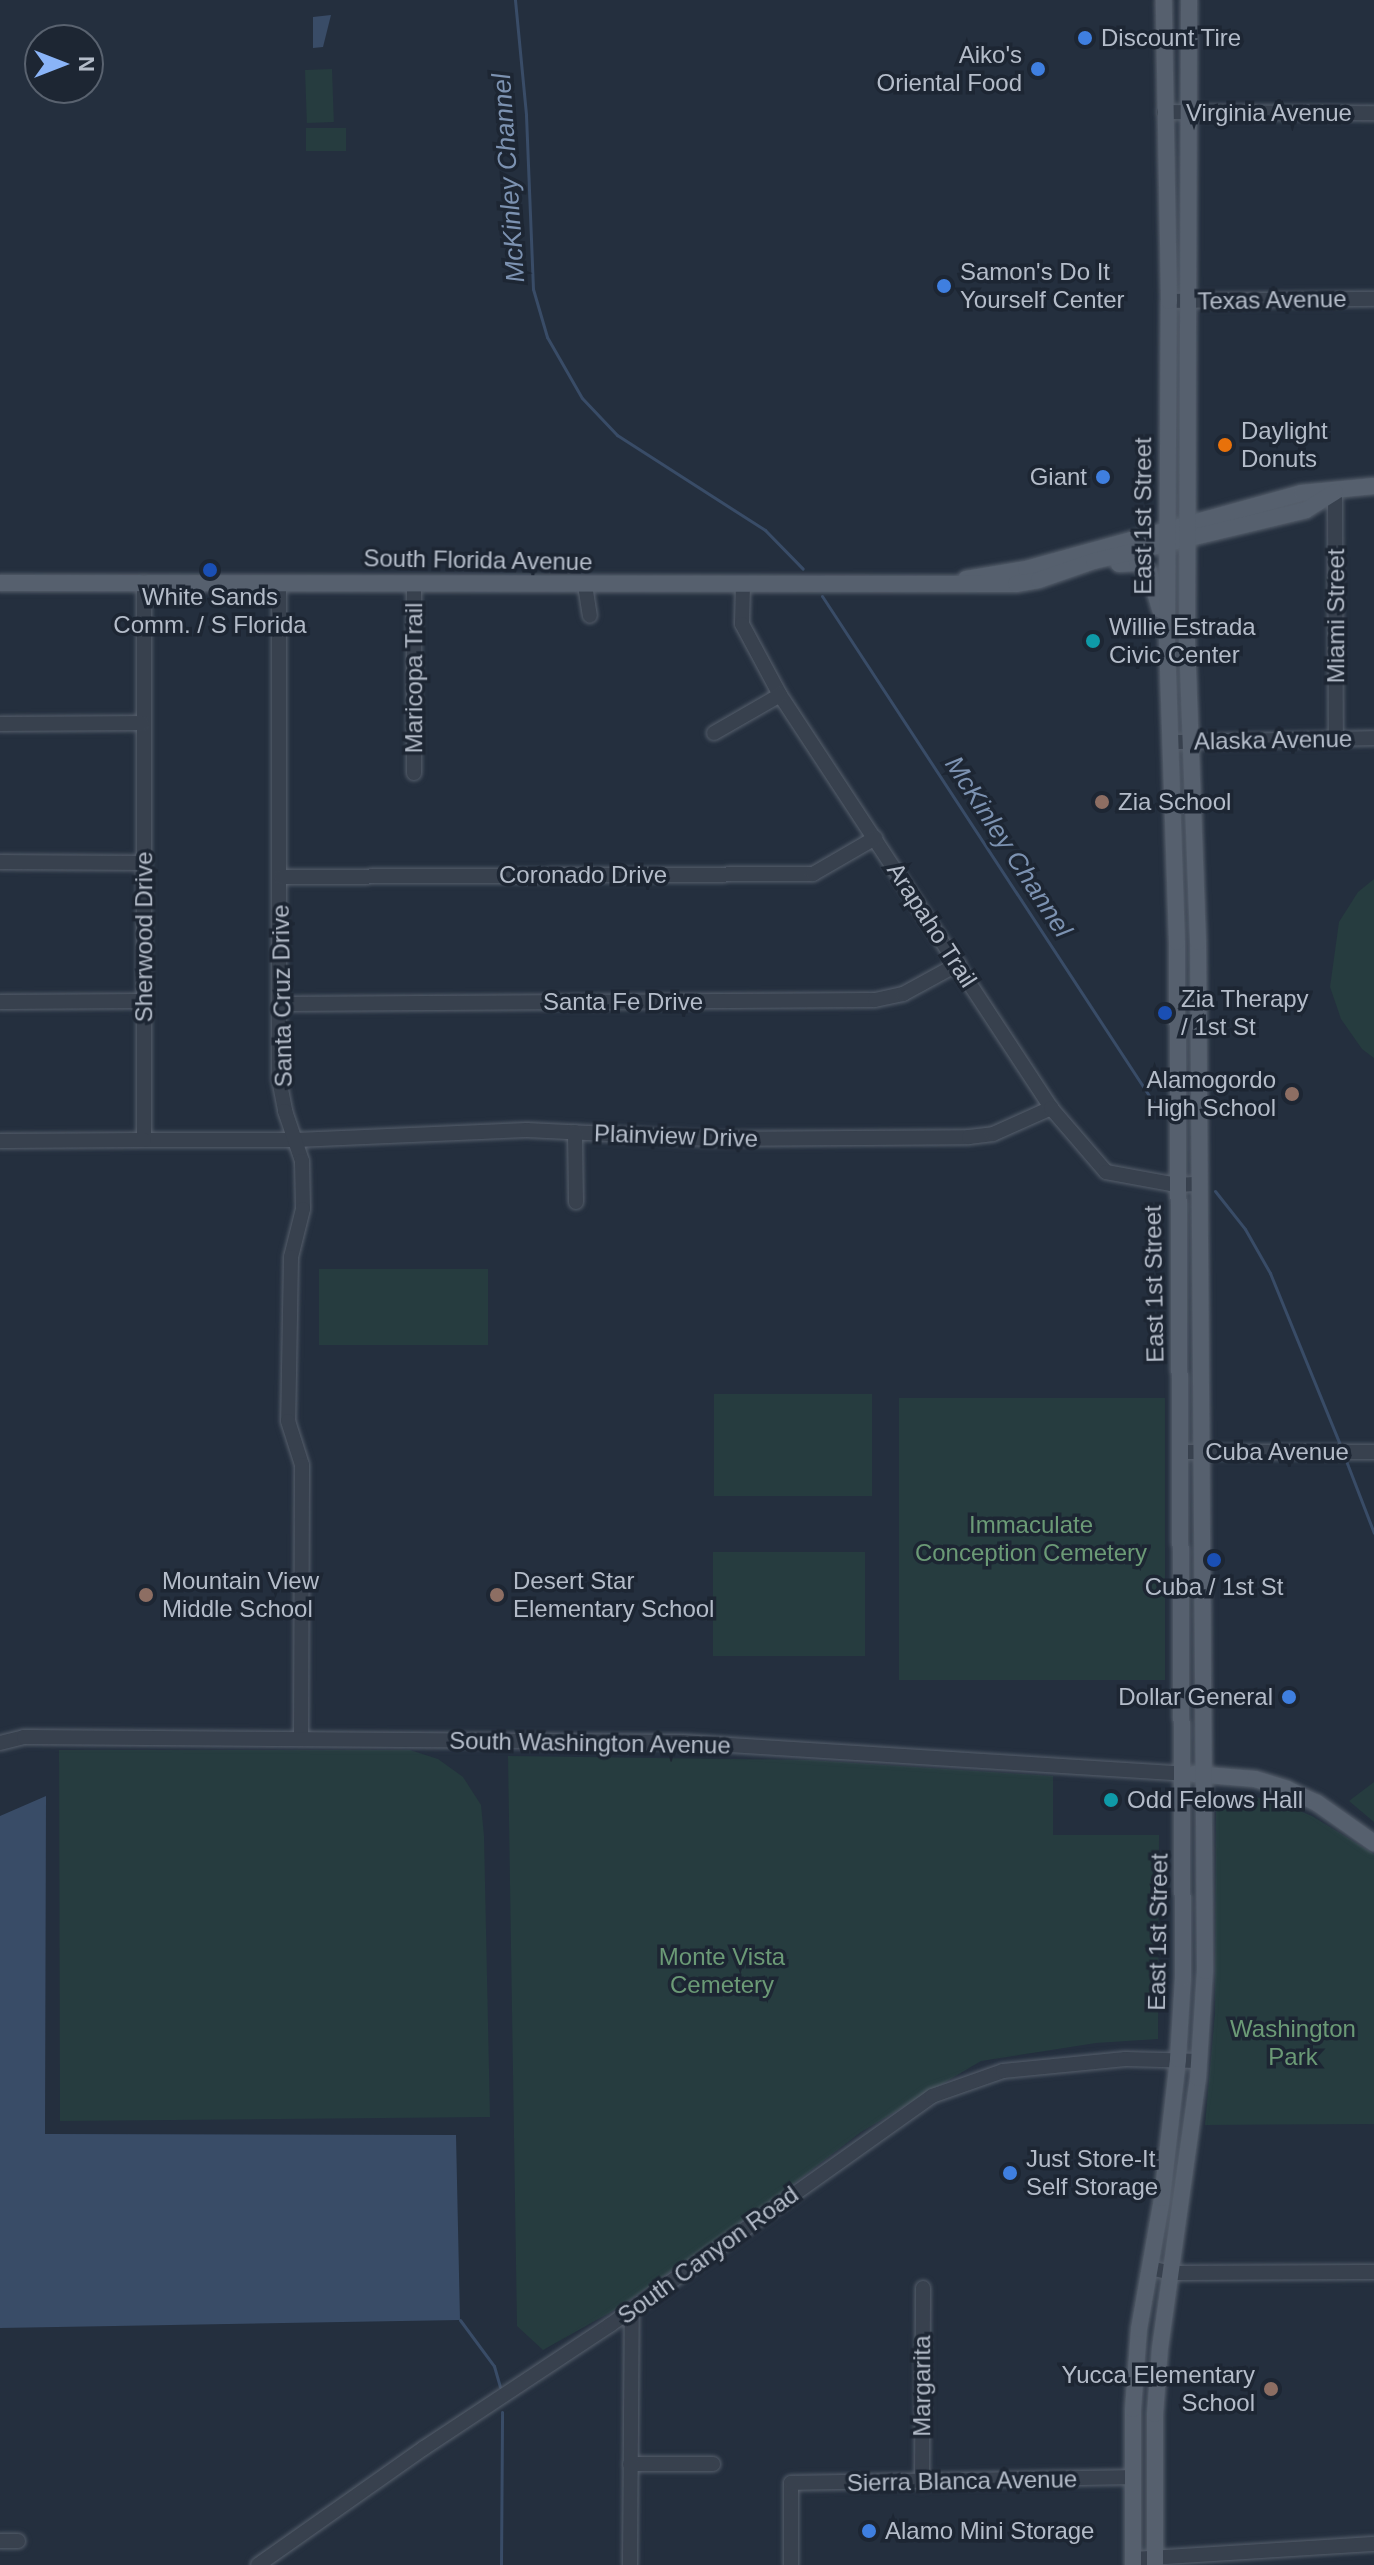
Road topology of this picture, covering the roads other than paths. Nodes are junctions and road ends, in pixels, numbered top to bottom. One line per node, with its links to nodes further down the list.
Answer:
1 (1164, 0): 3 (main road, East 1st Street)
2 (1189, 0): 4 (main road, East 1st Street)
3 (1164, 112): 4 (street, Virginia Avenue); 7 (main road, East 1st Street)
4 (1188, 113): 5 (street, Virginia Avenue); 8 (main road, East 1st Street)
5 (1374, 113)
6 (1374, 299): 8 (street, Texas Avenue)
7 (1169, 301): 8 (street, Texas Avenue); 12 (main road, East 1st Street)
8 (1188, 301): 11 (main road, East 1st Street)
9 (1374, 486): 10 (main road, South Florida Avenue)
10 (1335, 492): 11 (main road, South Florida Avenue); 13 (main road); 29 (street, Miami Street)
11 (1188, 522): 12 (main road, South Florida Avenue); 13 (main road, East 1st Street)
12 (1166, 537): 13 (main road); 14 (main road, South Florida Avenue); 16 (main road, South Florida Avenue); 23 (main road, East 1st Street)
13 (1187, 540): 30 (main road, East 1st Street)
14 (1039, 580): 16 (main road, South Florida Avenue); 23 (main road)
15 (144, 582): 17 (main road, South Florida Avenue); 18 (main road, South Florida Avenue); 25 (street, Sherwood Drive)
16 (956, 582): 20 (main road, South Florida Avenue)
17 (0, 583)
18 (279, 583): 19 (main road, South Florida Avenue); 36 (street, Santa Cruz Drive)
19 (414, 583): 21 (main road, South Florida Avenue); 32 (street, Maricopa Trail)
20 (743, 583): 21 (main road, South Florida Avenue); 24 (street, Arapaho Trail)
21 (585, 585): 22 (street)
22 (590, 616)
23 (1167, 638): 31 (main road, East 1st Street)
24 (780, 695): 27 (street); 33 (street, Arapaho Trail)
25 (142, 723): 26 (street); 35 (street, Sherwood Drive)
26 (0, 724)
27 (714, 733)
28 (1374, 738): 29 (street, Alaska Avenue)
29 (1336, 739): 30 (street, Alaska Avenue)
30 (1193, 741): 31 (street, Alaska Avenue); 46 (main road, East 1st Street)
31 (1172, 742): 47 (main road, East 1st Street)
32 (414, 773)
33 (875, 838): 36 (street, Coronado Drive); 37 (street, Arapaho Trail)
34 (0, 862): 35 (street)
35 (144, 863): 38 (street, Sherwood Drive)
36 (281, 877): 40 (street, Santa Cruz Drive)
37 (958, 964): 40 (street, Santa Fe Drive); 41 (street, Arapaho Trail)
38 (144, 1001): 39 (street); 43 (street, Sherwood Drive)
39 (0, 1002)
40 (280, 1004): 44 (street, Santa Cruz Drive)
41 (1051, 1108): 42 (street, Plainview Drive); 47 (street, Arapaho Trail)
42 (575, 1132): 44 (street, Plainview Drive); 48 (street)
43 (144, 1140): 44 (street); 45 (street)
44 (296, 1140): 54 (street, Santa Cruz Drive)
45 (0, 1141)
46 (1199, 1184): 47 (street, Arapaho Trail); 50 (main road, East 1st Street)
47 (1177, 1185): 49 (main road, East 1st Street)
48 (576, 1202)
49 (1178, 1314): 50 (street); 51 (main road, East 1st Street)
50 (1199, 1316): 53 (main road, East 1st Street)
51 (1180, 1452): 53 (street, Cuba Avenue); 56 (main road, East 1st Street)
52 (1369, 1452): 53 (street, Cuba Avenue)
53 (1199, 1453): 57 (main road, East 1st Street)
54 (301, 1739): 55 (street, South Washington Avenue); 56 (street, South Washington Avenue)
55 (0, 1743)
56 (1181, 1773): 57 (main road); 59 (main road, East 1st Street)
57 (1203, 1774): 58 (main road); 60 (main road, East 1st Street)
58 (1374, 1843)
59 (1178, 2059): 60 (street, South Canyon Road); 61 (main road, East 1st Street); 65 (street, South Canyon Road)
60 (1199, 2061): 63 (main road, East 1st Street)
61 (1150, 2268): 63 (street); 68 (main road, East 1st Street)
62 (1374, 2272): 63 (street)
63 (1171, 2273): 75 (main road, East 1st Street)
64 (923, 2288): 69 (street, Margarita)
65 (632, 2310): 66 (street); 76 (street, South Canyon Road)
66 (630, 2464): 67 (street); 77 (street)
67 (713, 2464)
68 (1133, 2477): 69 (street, Sierra Blanca Avenue); 74 (main road, East 1st Street)
69 (922, 2483): 78 (street, Sierra Blanca Avenue)
70 (0, 2541): 71 (street)
71 (18, 2541)
72 (1374, 2544): 73 (street)
73 (1238, 2560): 75 (street)
74 (1133, 2562): 75 (street)
75 (1155, 2562)
76 (258, 2565)
77 (630, 2565)
78 (791, 2565)

